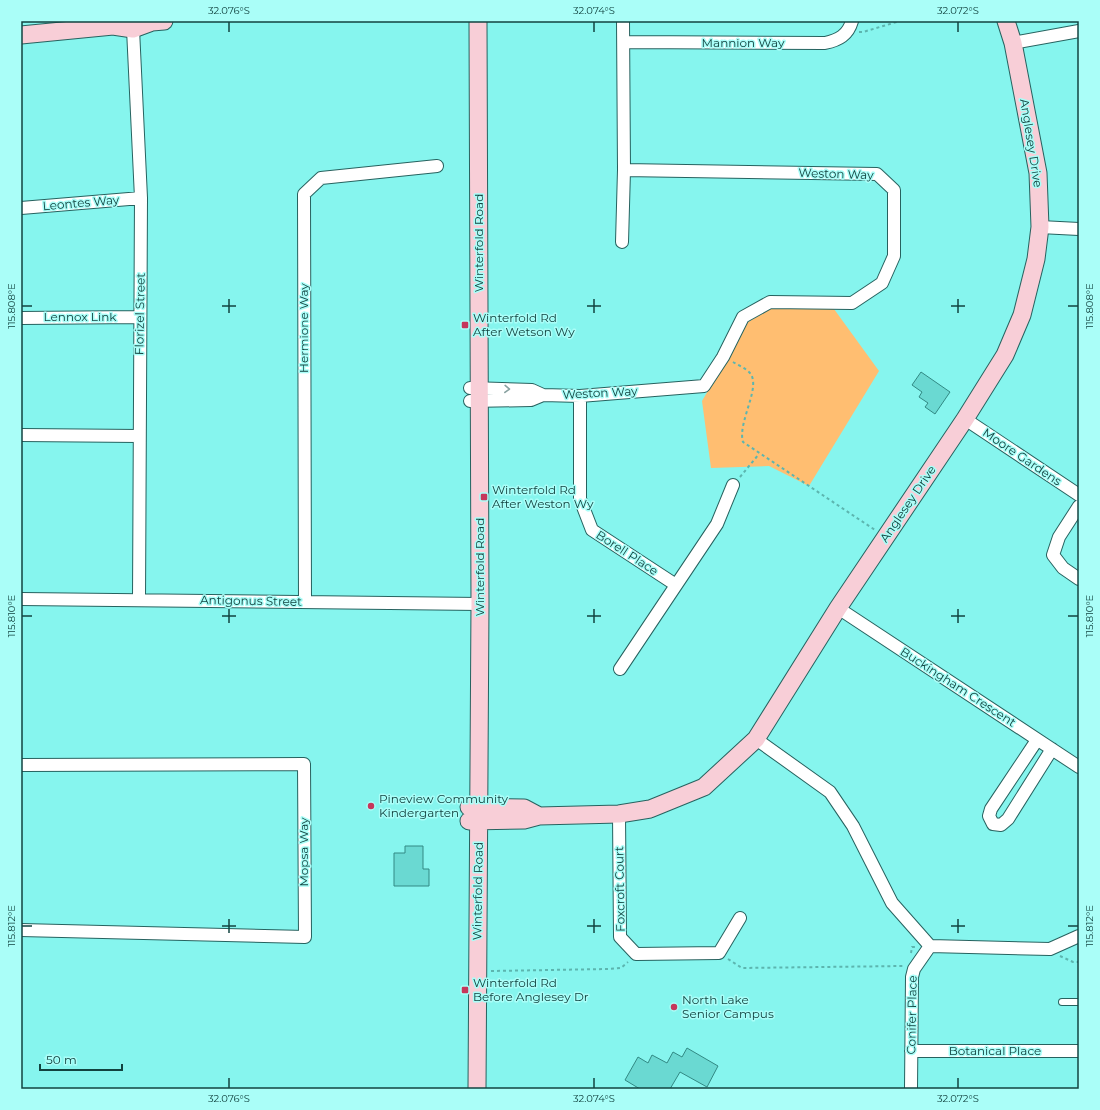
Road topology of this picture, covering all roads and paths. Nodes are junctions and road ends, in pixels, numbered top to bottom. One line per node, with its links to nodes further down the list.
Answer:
1 (164, 21): 8 (main road)
2 (469, 21): 23 (main road, Winterfold Road)
3 (478, 21): 23 (main road, Winterfold Road)
4 (623, 21): 11 (street)
5 (900, 21): 7 (path)
6 (1006, 21): 12 (main road, Anglesey Drive)
7 (851, 25): 11 (street, Mannion Way)
8 (133, 29): 10 (main road); 15 (street, Florizel Street)
9 (1079, 31): 12 (street)
10 (21, 35)
11 (624, 42): 14 (street)
12 (1013, 43): 17 (main road, Anglesey Drive)
13 (437, 166): 37 (street, Hermione Way)
14 (624, 170): 19 (street); 22 (street, Weston Way)
15 (141, 198): 16 (street, Leontes Way); 20 (street, Florizel Street)
16 (21, 208)
17 (1040, 226): 18 (street); 25 (main road, Anglesey Drive)
18 (1079, 229)
19 (622, 242)
20 (140, 317): 21 (street, Lennox Link); 27 (street, Florizel Street)
21 (21, 318)
22 (723, 357): 24 (street, Weston Way); 28 (path)
23 (474, 394): 24 (street, Weston Way); 38 (main road, Winterfold Road)
24 (580, 396): 34 (street, Borell Place)
25 (965, 419): 30 (street, Moore Gardens); 32 (main road, Anglesey Drive)
26 (21, 435): 27 (street)
27 (139, 436): 36 (street, Florizel Street)
28 (759, 454): 29 (path); 32 (path)
29 (733, 485): 34 (street)
30 (1079, 495)
31 (1079, 506): 33 (street)
32 (887, 535): 39 (main road, Anglesey Drive)
33 (1079, 579)
34 (676, 585): 40 (street)
35 (21, 599): 36 (street, Antigonus Street)
36 (140, 600): 37 (street, Antigonus Street)
37 (305, 602): 38 (street, Antigonus Street)
38 (475, 604): 46 (main road, Winterfold Road)
39 (838, 608): 41 (main road, Anglesey Drive); 42 (street, Buckingham Crescent)
40 (620, 668)
41 (756, 739): 47 (main road, Anglesey Drive); 51 (street)
42 (1037, 740): 43 (street, Buckingham Crescent); 43 (street)
43 (1052, 750): 45 (street, Buckingham Crescent)
44 (21, 765): 49 (street, Mopsa Way)
45 (1079, 767)
46 (474, 814): 47 (main road, Anglesey Drive); 58 (main road, Winterfold Road); 63 (main road, Winterfold Road)
47 (619, 814): 54 (street, Foxcroft Court)
48 (740, 918): 53 (street)
49 (21, 930)
50 (1079, 936): 52 (street)
51 (930, 946): 52 (street); 55 (path); 61 (street, Conifer Place)
52 (1054, 947): 56 (path)
53 (718, 953): 54 (street); 57 (path)
54 (636, 954): 58 (path)
55 (910, 960)
56 (1079, 962)
57 (909, 966)
58 (477, 971): 64 (main road, Winterfold Road)
59 (1062, 1002): 60 (lane)
60 (1079, 1002)
61 (911, 1051): 62 (street, Botanical Place); 65 (street, Conifer Place)
62 (1079, 1051)
63 (468, 1089)
64 (477, 1089)
65 (911, 1089)

